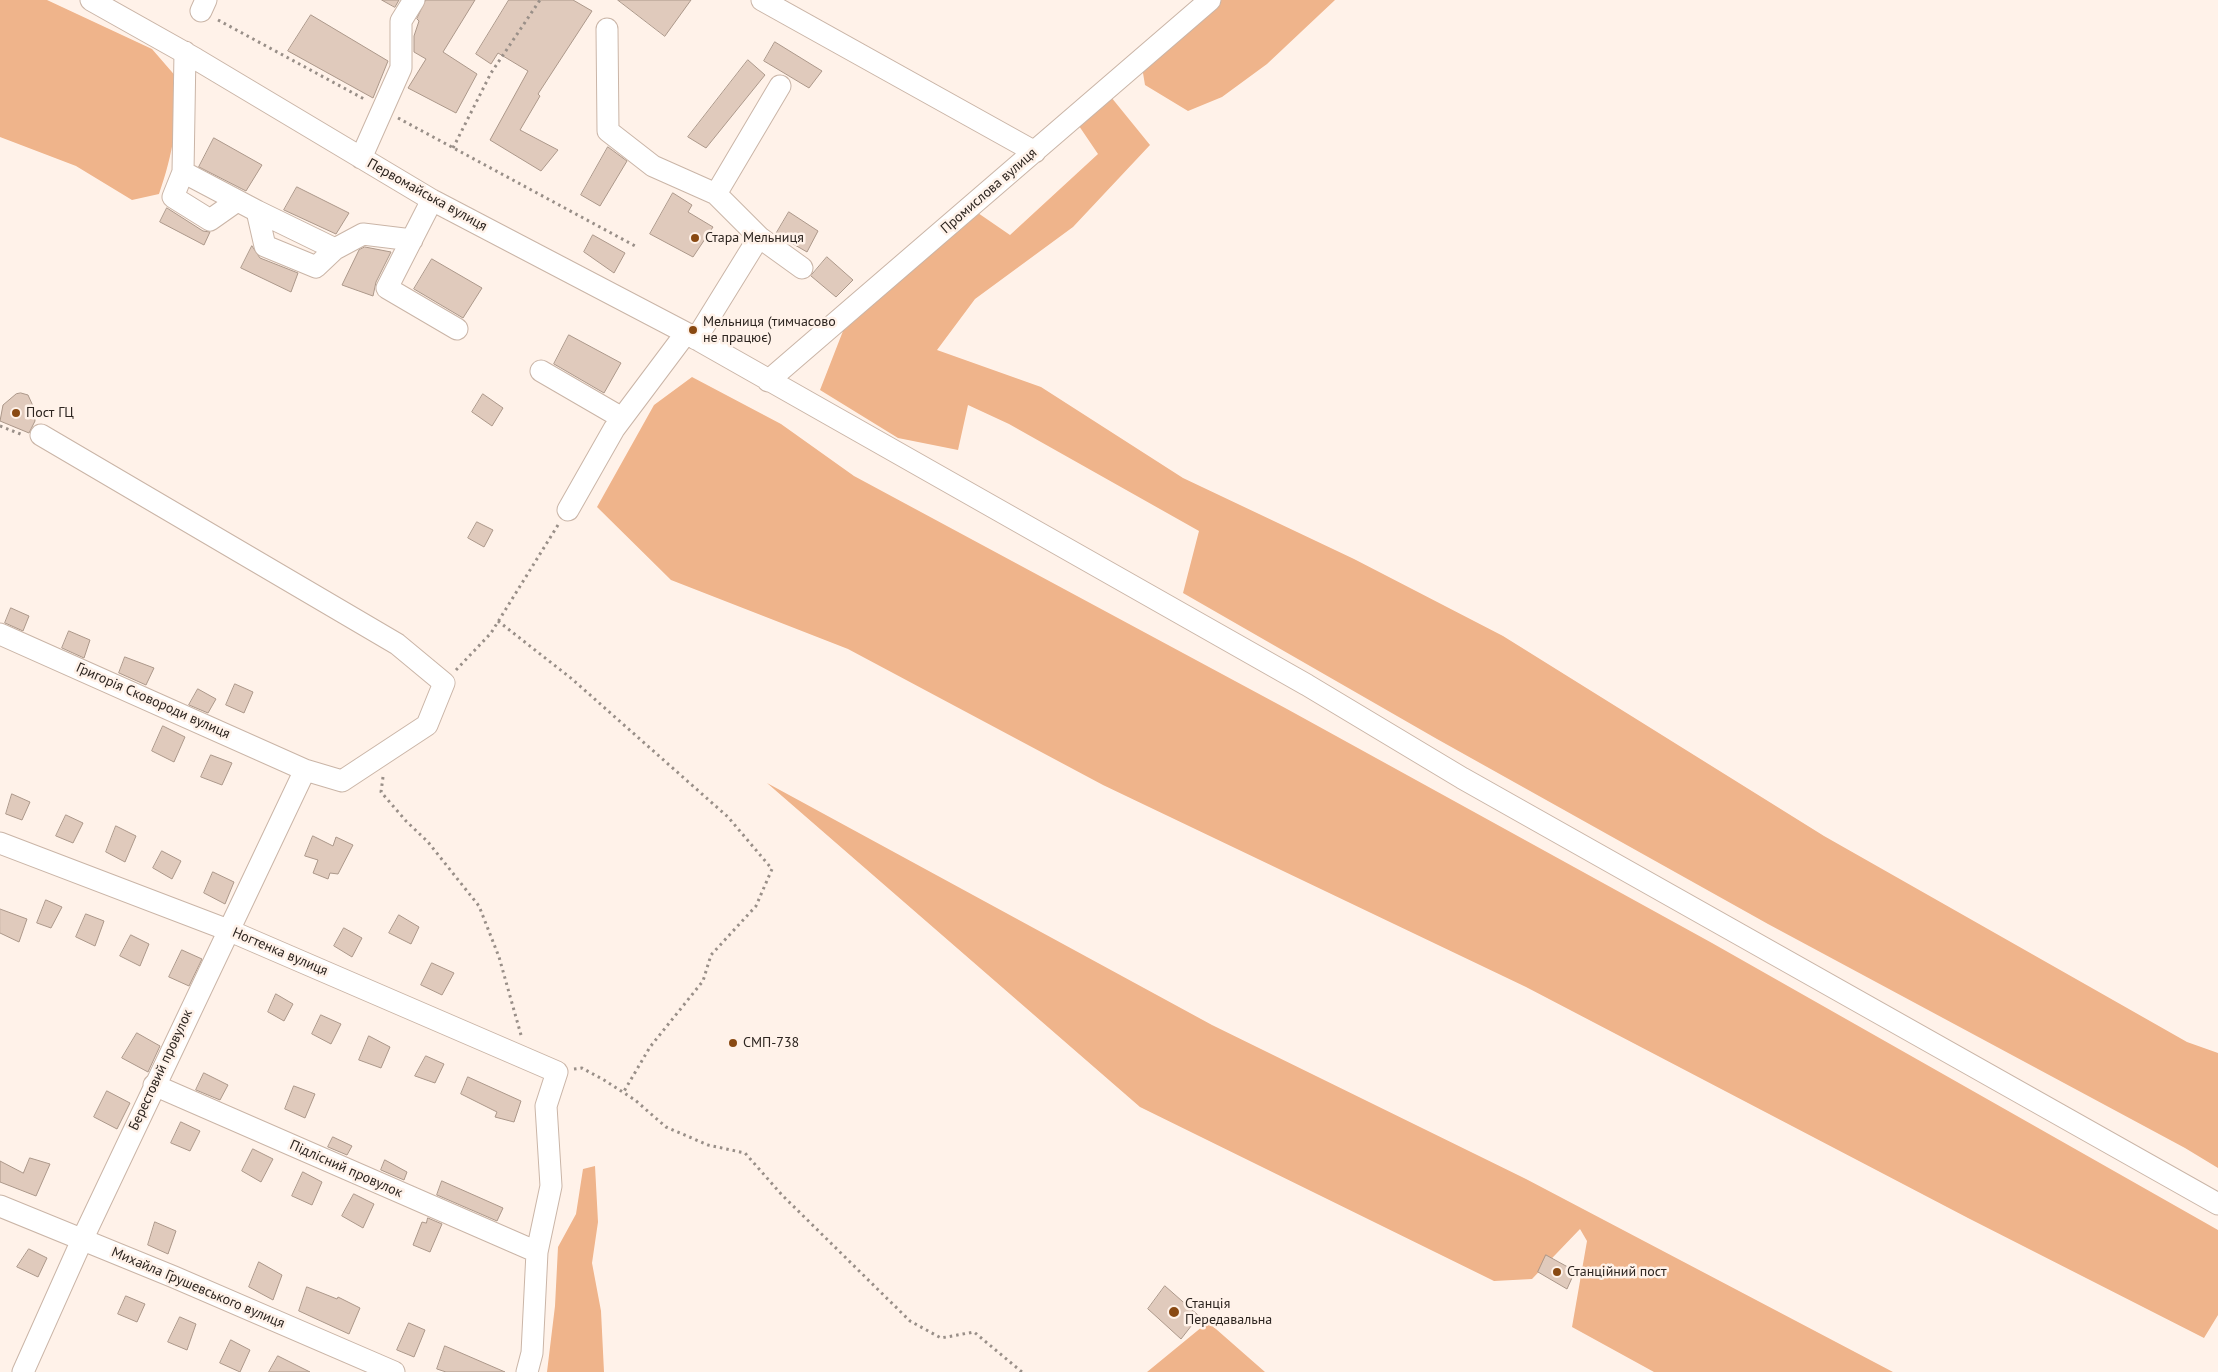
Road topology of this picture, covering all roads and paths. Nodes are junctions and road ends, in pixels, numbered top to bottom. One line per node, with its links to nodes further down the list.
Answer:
1 (91, 0): 8 (street, Первомайська вулиця)
2 (414, 0): 10 (street)
3 (540, 0): 11 (path)
4 (762, 0): 12 (street)
5 (1210, 0): 12 (street, Промислова вулиця)
6 (203, 6): 10 (path)
7 (607, 29): 15 (street)
8 (185, 52): 13 (street, Первомайська вулиця); 14 (street)
9 (780, 86): 15 (street)
10 (383, 110): 11 (path); 13 (street)
11 (453, 148): 20 (path)
12 (1035, 152): 25 (street, Промислова вулиця)
13 (361, 158): 16 (street, Первомайська вулиця)
14 (183, 172): 17 (street); 17 (street)
15 (716, 194): 18 (street)
16 (432, 200): 19 (street); 23 (street, Первомайська вулиця)
17 (237, 201): 19 (street)
18 (759, 237): 21 (street); 23 (street)
19 (412, 240): 22 (street)
20 (637, 247)
21 (802, 268)
22 (457, 329)
23 (691, 336): 25 (street, Первомайська вулиця); 26 (street)
24 (540, 371): 26 (street)
25 (768, 381): 41 (street, Первомайська вулиця)
26 (622, 418): 29 (street)
27 (0, 426): 28 (path)
28 (41, 435): 32 (street)
29 (568, 510): 30 (path)
30 (498, 621): 32 (path); 40 (path)
31 (0, 634): 34 (street, Григорія Сковороди вулиця)
32 (444, 683): 33 (street, Григорія Сковороди вулиця)
33 (389, 750): 34 (street, Григорія Сковороди вулиця); 37 (path)
34 (304, 770): 36 (street, Берестовий провулок)
35 (0, 844): 36 (street, Ногтенка вулиця)
36 (228, 930): 37 (street, Ногтенка вулиця); 39 (street, Берестовий провулок)
37 (524, 1058): 38 (street, Ногтенка вулиця)
38 (556, 1072): 40 (path); 44 (street)
39 (154, 1085): 43 (street, Берестовий провулок); 44 (street, Підлісний провулок)
40 (623, 1093): 48 (path)
41 (2218, 1204)
42 (0, 1206): 43 (street, Михайла Грушевського вулиця)
43 (82, 1240): 45 (street, Берестовий провулок); 46 (street, Михайла Грушевського вулиця)
44 (537, 1252): 47 (street)
45 (23, 1372)
46 (394, 1372)
47 (527, 1372)
48 (1022, 1372)

